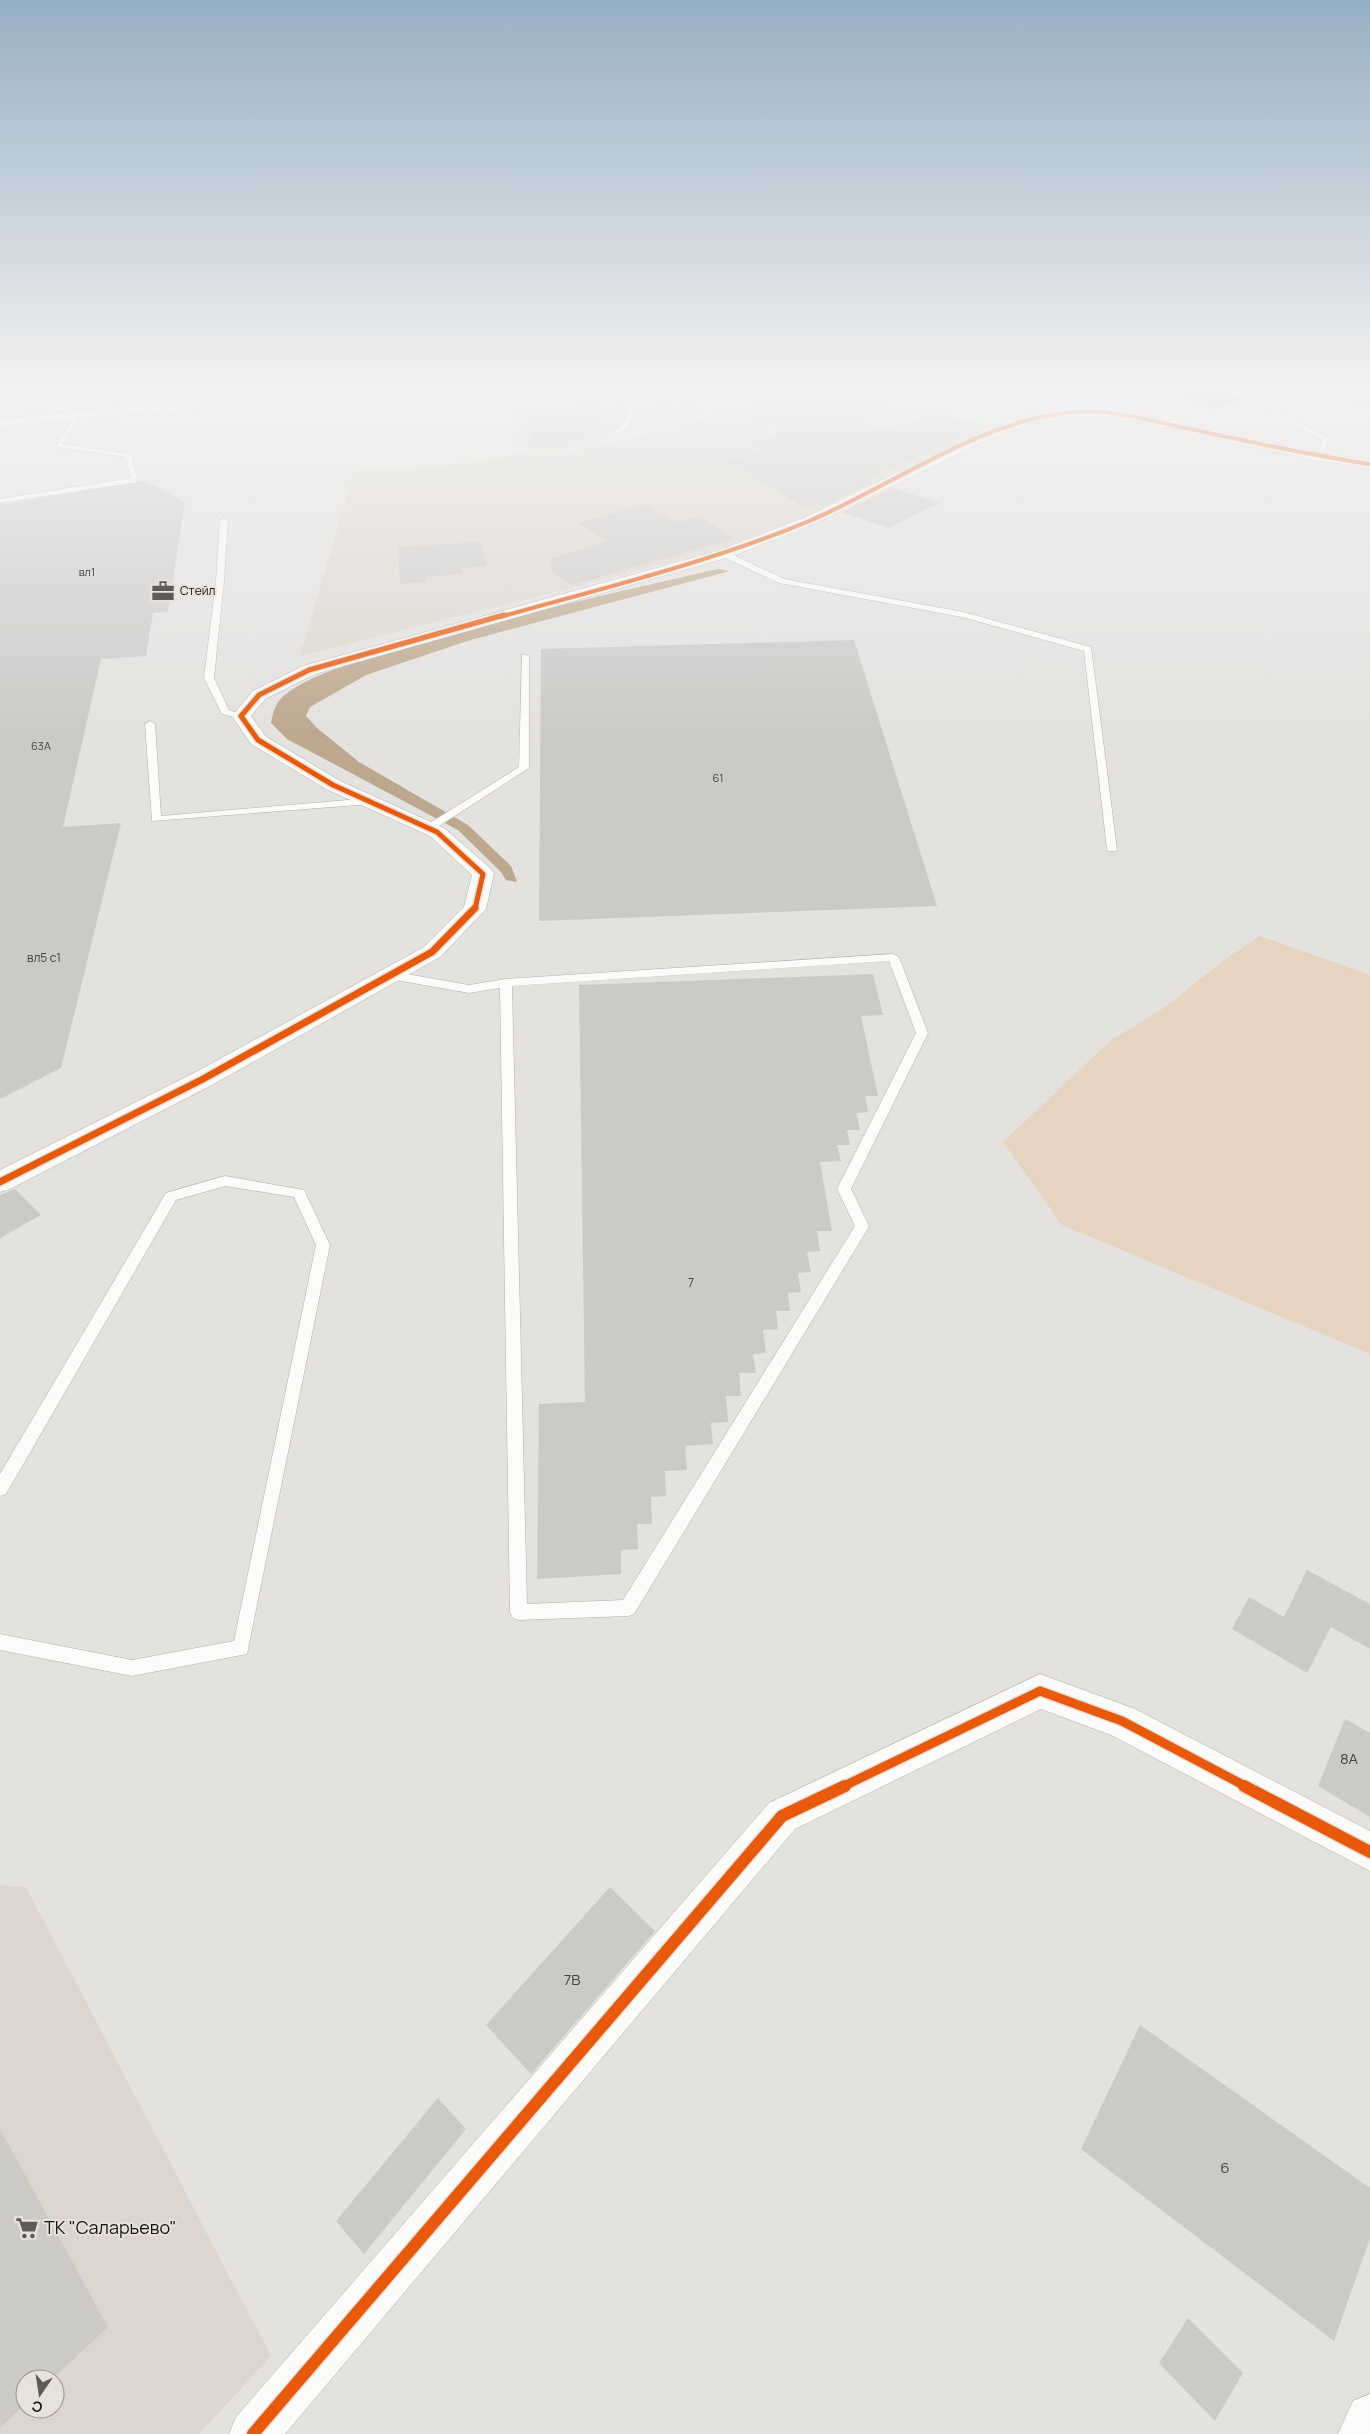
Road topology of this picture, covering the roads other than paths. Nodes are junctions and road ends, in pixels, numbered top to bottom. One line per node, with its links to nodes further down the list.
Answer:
1 (841, 506): 3 (street)
2 (224, 520): 5 (lane)
3 (724, 554): 5 (street); 9 (lane)
4 (525, 656): 8 (lane)
5 (241, 716): 7 (street)
6 (150, 724): 7 (lane)
7 (371, 801): 8 (street)
8 (429, 828): 10 (street)
9 (1112, 849)
10 (390, 975): 11 (lane); 12 (street)
11 (506, 983): 11 (lane)
12 (0, 1182)
13 (0, 1489): 14 (lane)
14 (0, 1642)
15 (1370, 1852): 17 (street)
16 (1370, 2418): 18 (street)
17 (253, 2434)
18 (1362, 2434)

